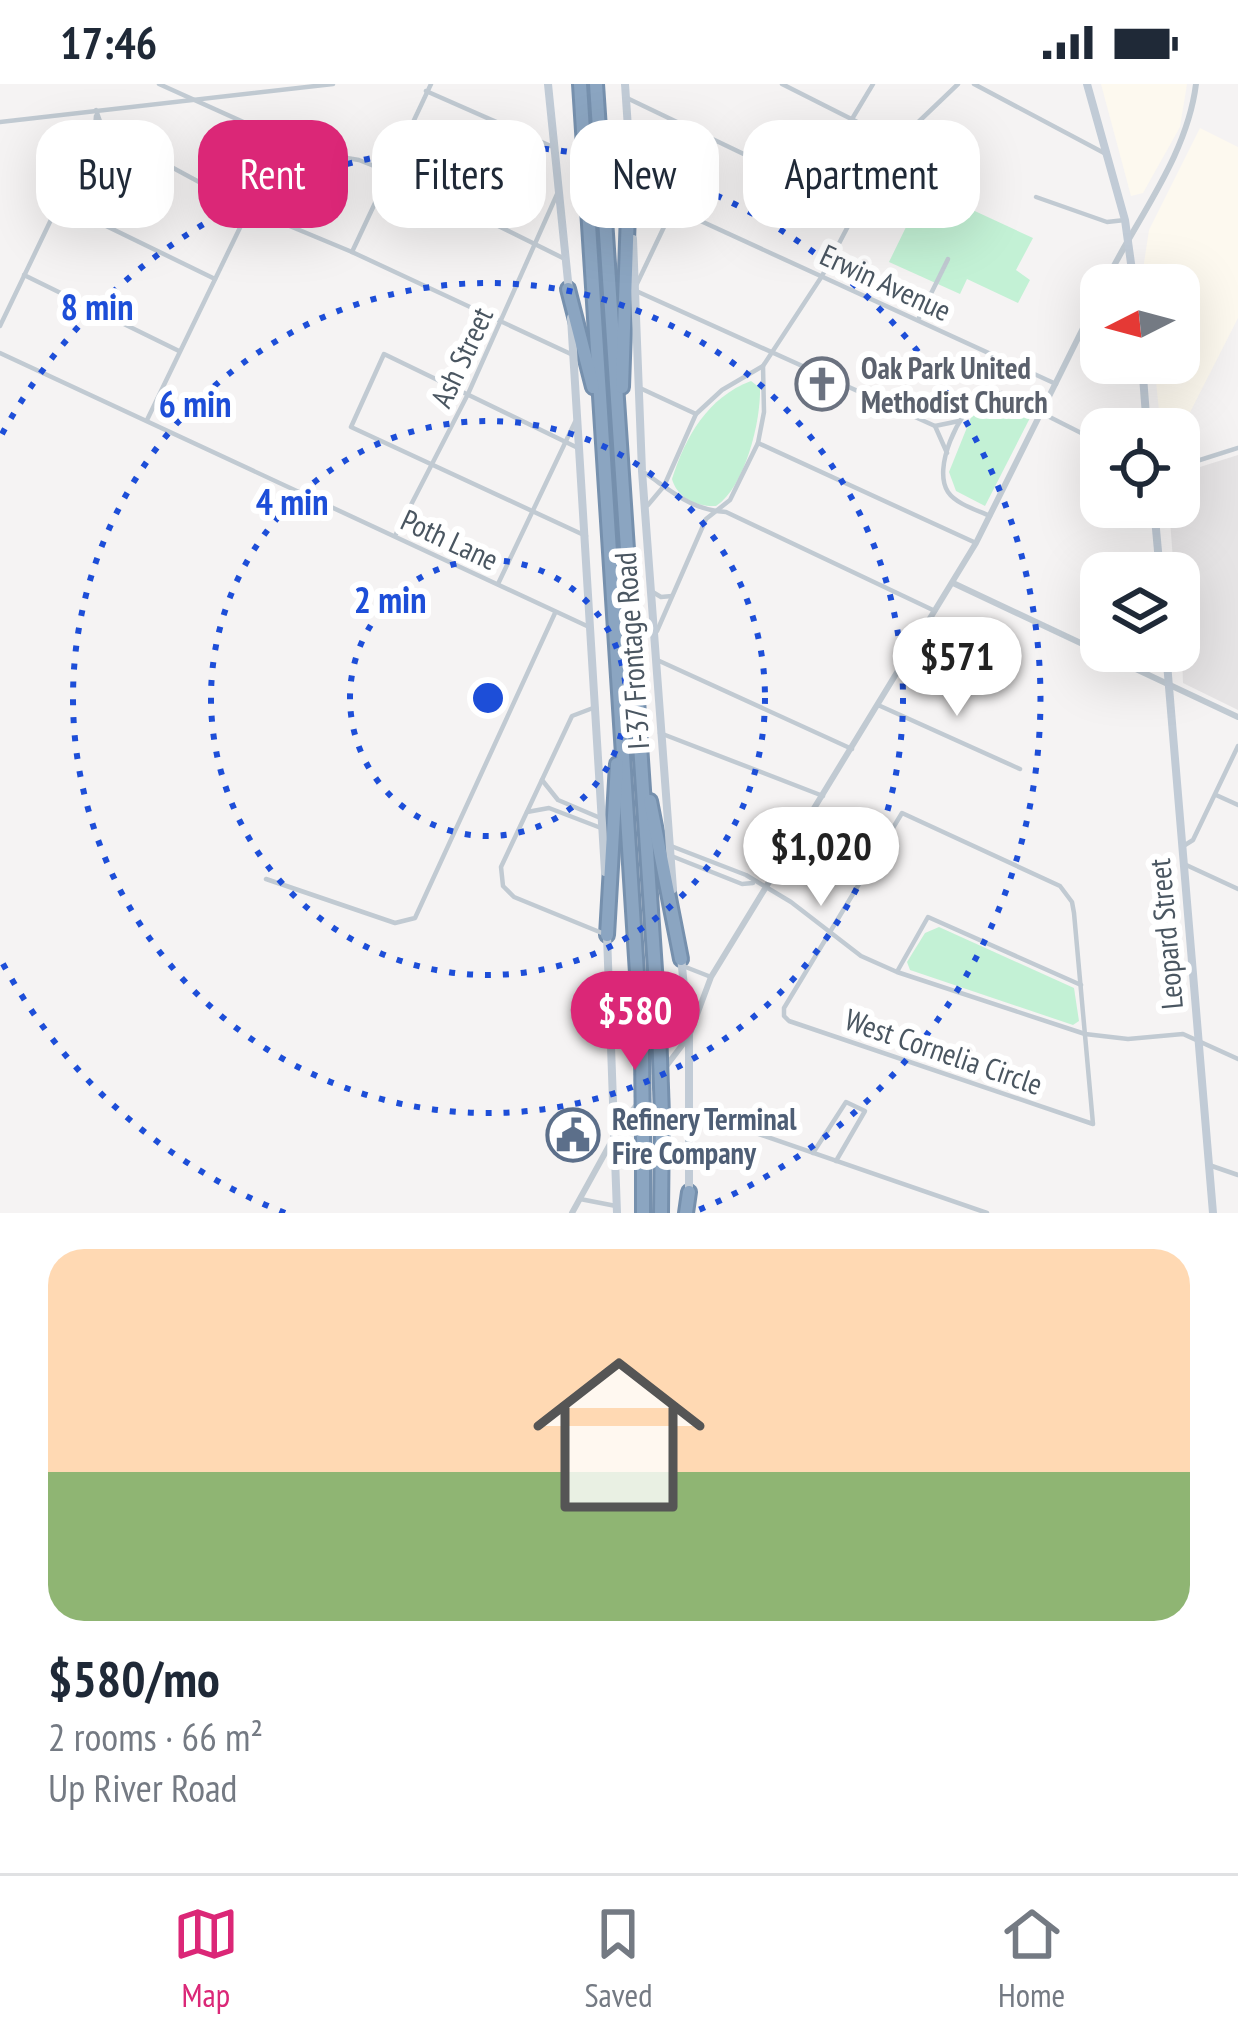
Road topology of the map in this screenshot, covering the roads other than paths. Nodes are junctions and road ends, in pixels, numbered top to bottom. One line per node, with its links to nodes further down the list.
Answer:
1 (159, 84): 16 (street)
2 (333, 84): 16 (street)
3 (431, 84): 14 (street)
4 (548, 84): 25 (main road, I-37 Frontage Road)
5 (580, 84): 75 (highway)
6 (626, 84): 15 (main road, I-37 Frontage Road)
7 (782, 84): 18 (street)
8 (873, 84): 18 (street)
9 (958, 84): 23 (street)
10 (974, 84): 27 (street)
11 (1088, 84): 27 (main road)
12 (1196, 84): 44 (street)
13 (596, 85): 87 (highway)
14 (426, 92): 20 (street); 25 (street)
15 (626, 98): 21 (main road, I-37 Frontage Road); 26 (street)
16 (193, 100): 17 (street); 28 (street)
17 (96, 110): 19 (street); 24 (street); 29 (street)
18 (852, 118): 22 (street)
19 (95, 120)
20 (413, 120)
21 (628, 120)
22 (856, 120)
23 (920, 120)
24 (0, 122)
25 (553, 147): 30 (main road, I-37 Frontage Road)
26 (743, 154)
27 (1106, 154): 33 (main road)
28 (372, 165)
29 (198, 181)
30 (558, 192): 45 (street, Ash Street); 47 (main road, I-37 Frontage Road)
31 (1036, 197): 33 (street)
32 (372, 208): 46 (street)
33 (1125, 220): 44 (main road)
34 (47, 228): 53 (street)
35 (110, 228): 55 (street)
36 (240, 228): 55 (street)
37 (295, 228): 46 (street)
38 (502, 228): 45 (street)
39 (626, 228): 87 (highway)
40 (633, 228): 51 (main road, I-37 Frontage Road)
41 (665, 228): 52 (street)
42 (718, 228): 54 (street, Erwin Avenue)
43 (846, 228): 54 (street)
44 (1128, 236): 49 (street); 50 (main road)
45 (536, 245): 47 (street); 59 (street, Ash Street)
46 (352, 252): 59 (street)
47 (565, 259): 56 (main road, I-37 Frontage Road)
48 (948, 259): 58 (street)
49 (1115, 264)
50 (1131, 264)
51 (634, 266): 52 (street); 57 (main road, I-37 Frontage Road)
52 (646, 268): 57 (street)
53 (24, 275): 60 (street); 63 (street)
54 (822, 276): 58 (street, Erwin Avenue); 62 (street)
55 (215, 279): 63 (street)
56 (568, 289): 65 (main road, I-37 Frontage Road); 75 (highway)
57 (634, 290): 62 (street); 68 (main road, I-37 Frontage Road)
58 (918, 320): 67 (street, Erwin Avenue)
59 (502, 322): 65 (street); 69 (street, Ash Street)
60 (0, 326)
61 (1080, 335): 67 (street)
62 (772, 351): 66 (street); 76 (street)
63 (178, 352): 73 (street)
64 (0, 353): 73 (street, Poth Lane)
65 (573, 355): 72 (main road, I-37 Frontage Road)
66 (763, 367): 70 (street); 79 (street)
67 (1056, 384): 71 (street)
68 (640, 388): 70 (street); 85 (main road, I-37 Frontage Road)
69 (467, 394): 78 (street); 84 (street, Ash Street); 84 (street)
70 (697, 414): 86 (street)
71 (1042, 414): 74 (street); 77 (street); 91 (street)
72 (578, 417): 78 (street); 81 (main road, I-37 Frontage Road)
73 (146, 421): 93 (street, Poth Lane)
74 (962, 421): 76 (street); 82 (street)
75 (602, 423): 109 (highway)
76 (935, 426): 82 (street)
77 (1080, 433)
78 (566, 441): 81 (street); 90 (street)
79 (758, 443): 89 (street); 94 (street)
80 (1238, 448): 83 (street)
81 (581, 450): 92 (main road, I-37 Frontage Road)
82 (947, 452): 91 (street)
83 (1200, 460)
84 (432, 465): 90 (street); 93 (street, Ash Street)
85 (643, 471): 86 (street); 88 (main road, I-37 Frontage Road)
86 (664, 486): 88 (street); 89 (street)
87 (621, 496): 113 (highway)
88 (645, 508): 97 (main road, I-37 Frontage Road)
89 (716, 512): 98 (street); 99 (street)
90 (532, 513): 92 (street); 96 (street)
91 (990, 516): 94 (street)
92 (586, 536): 101 (main road, I-37 Frontage Road)
93 (395, 537): 96 (street, Poth Lane)
94 (976, 543): 95 (street)
95 (952, 583): 99 (street); 105 (street)
96 (498, 584): 100 (street, Poth Lane)
97 (651, 591): 98 (street); 102 (main road, I-37 Frontage Road)
98 (672, 596): 102 (street)
99 (935, 610): 106 (street)
100 (556, 611): 101 (street, Poth Lane); 126 (street)
101 (592, 628): 107 (main road, I-37 Frontage Road)
102 (654, 636): 103 (main road, I-37 Frontage Road)
103 (656, 659): 110 (main road, I-37 Frontage Road); 112 (street)
104 (1168, 672): 105 (main road, Leopard Street)
105 (1169, 685): 108 (street); 123 (main road, Leopard Street)
106 (878, 705): 112 (street); 114 (street)
107 (597, 707): 115 (street); 122 (main road, I-37 Frontage Road)
108 (1238, 717)
109 (621, 733): 129 (highway); 149 (highway, bridge)
110 (660, 734): 117 (street); 124 (main road, I-37 Frontage Road)
111 (1238, 746): 116 (street)
112 (851, 749): 117 (street)
113 (640, 752): 131 (highway); 150 (highway, bridge)
114 (1020, 769)
115 (542, 779): 118 (street); 120 (street)
116 (1216, 795): 119 (street); 123 (street)
117 (823, 796): 127 (street)
118 (565, 804): 121 (street); 122 (street)
119 (1238, 805)
120 (527, 812): 121 (street); 129 (street)
121 (562, 813): 122 (street)
122 (604, 824): 129 (main road, I-37 Frontage Road)
123 (1182, 846): 125 (main road, Leopard Street)
124 (668, 849): 127 (street); 131 (main road, I-37 Frontage Road)
125 (1184, 864): 128 (street); 137 (main road, Leopard Street)
126 (266, 879)
127 (766, 888): 130 (street); 133 (street)
128 (1238, 889)
129 (607, 935): 140 (main road, I-37 Frontage Road)
130 (830, 935): 132 (street); 134 (street); 135 (street, West Cornelia Circle)
131 (682, 962): 133 (street); 136 (main road, I-37 Frontage Road)
132 (897, 972): 134 (street); 135 (street)
133 (711, 977): 136 (street)
134 (1081, 985): 135 (street)
135 (1085, 1034): 137 (street)
136 (689, 1036): 139 (main road, I-37 Frontage Road); 140 (street)
137 (1198, 1041): 138 (street); 143 (main road, Leopard Street)
138 (1238, 1059)
139 (691, 1111): 141 (street); 145 (main road, I-37 Frontage Road)
140 (615, 1135): 146 (street); 147 (main road, I-37 Frontage Road)
141 (813, 1153): 142 (street); 142 (street)
142 (836, 1161): 152 (street)
143 (1208, 1165): 144 (street); 153 (main road, Leopard Street)
144 (1238, 1175)
145 (689, 1192): 151 (highway)
146 (580, 1199): 147 (street); 148 (street)
147 (617, 1209)
148 (572, 1213)
149 (643, 1213)
150 (661, 1213)
151 (687, 1213)
152 (987, 1213)
153 (1213, 1213)

